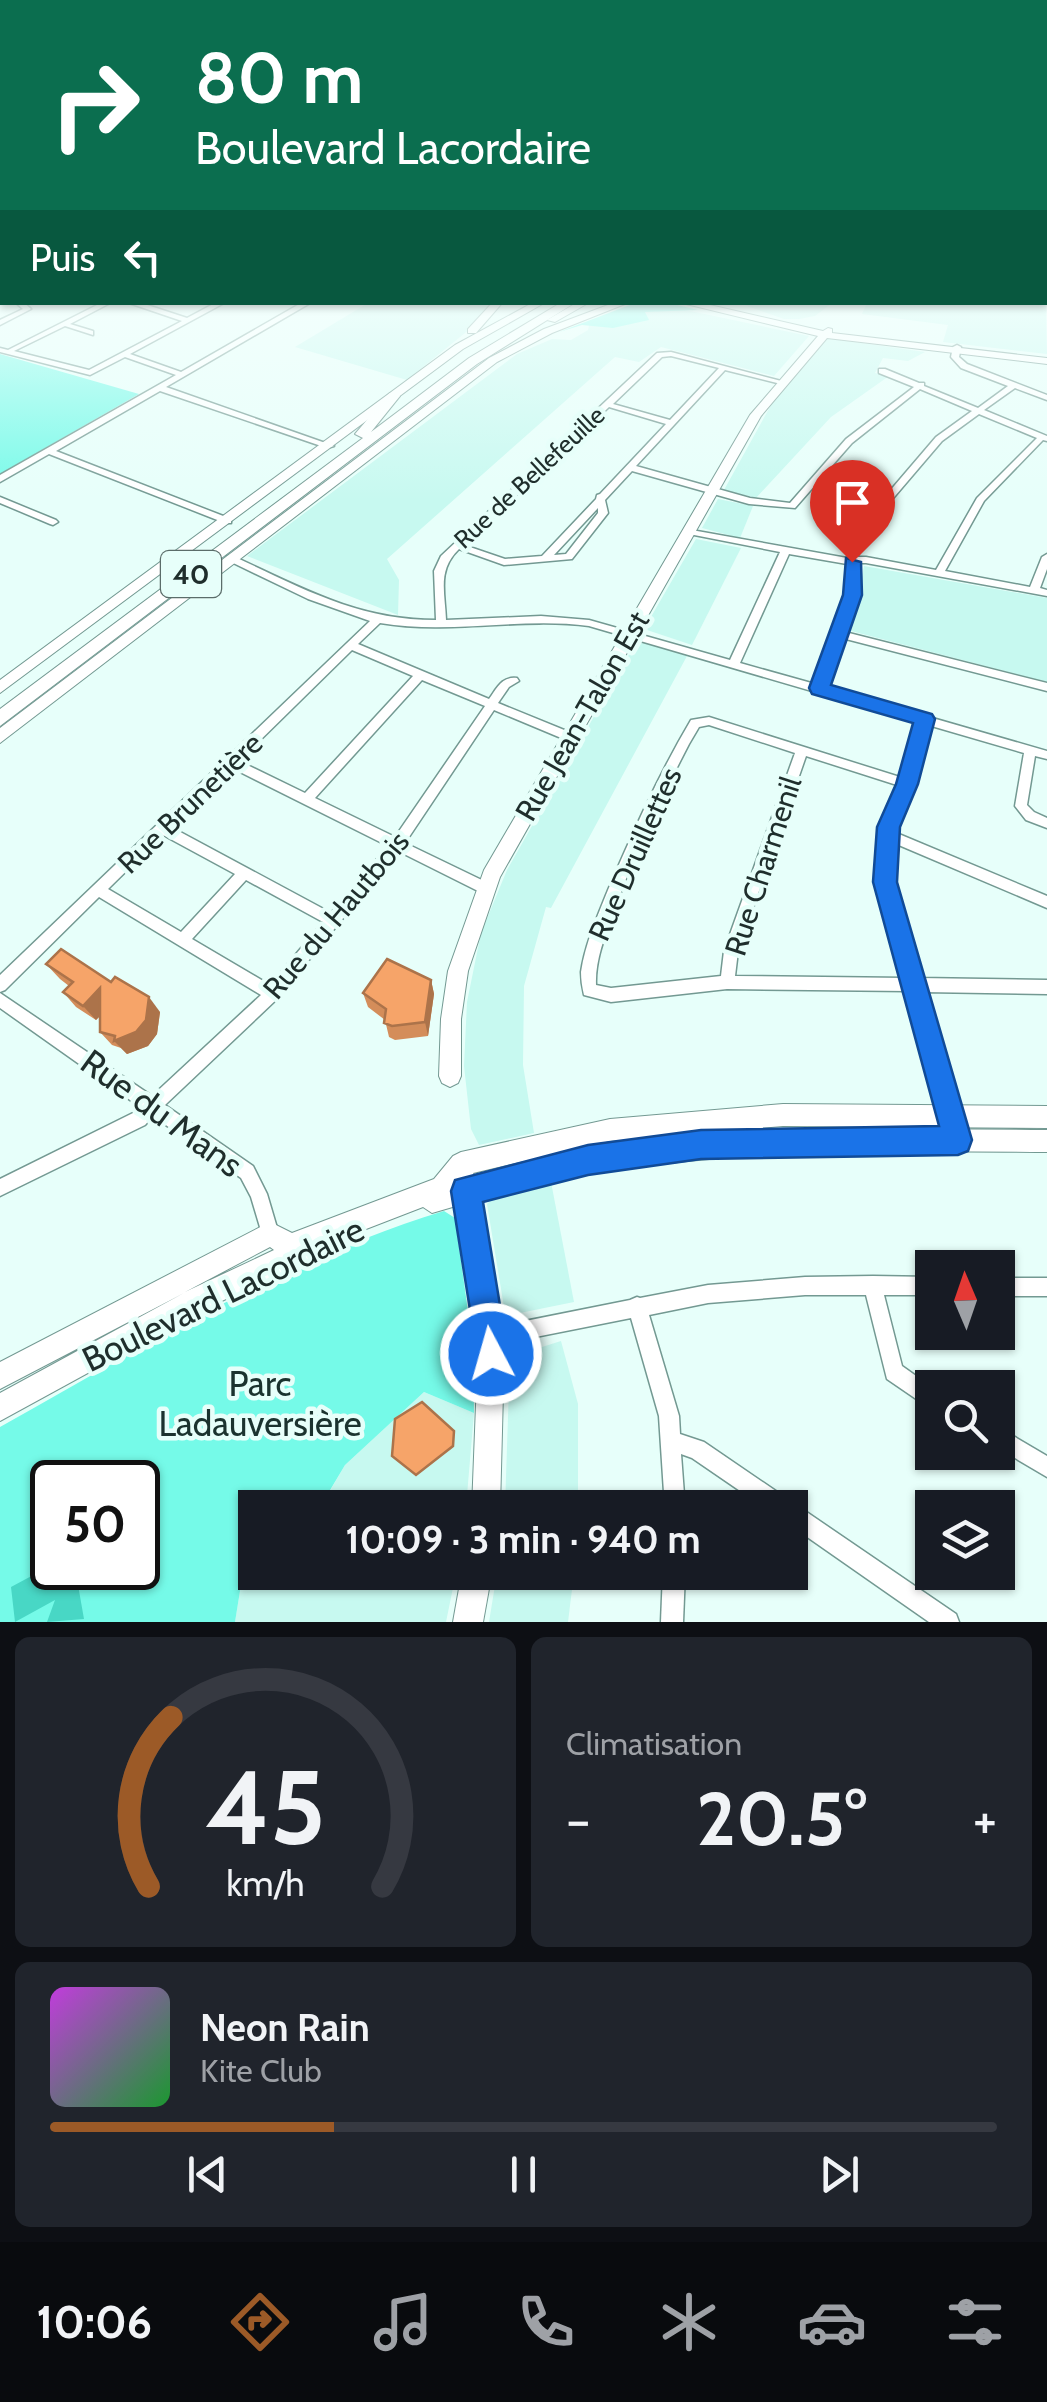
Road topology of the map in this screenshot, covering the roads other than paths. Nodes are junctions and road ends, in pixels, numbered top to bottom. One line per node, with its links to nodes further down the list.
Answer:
1 (139, 348): 11 (street)
2 (230, 348): 16 (street)
3 (457, 348): 21 (main road)
4 (478, 348): 28 (highway, 40)
5 (491, 348): 27 (highway, 40)
6 (509, 348): 12 (main road)
7 (515, 348): 12 (main road)
8 (808, 348): 17 (main road, Rue Jean-Talon Est)
9 (957, 348): 13 (main road); 19 (street)
10 (4, 351): 11 (street)
11 (125, 355): 16 (street)
12 (498, 356): 24 (main road)
13 (1047, 359)
14 (724, 367): 17 (street, Rue de Bellefeuille); 23 (street, Rue de Bellefeuille); 26 (street)
15 (882, 371): 18 (street)
16 (182, 375): 20 (street)
17 (781, 382): 34 (main road, Rue Jean-Talon Est)
18 (921, 385): 25 (street); 34 (street)
19 (1014, 385): 22 (street); 25 (street)
20 (160, 388): 30 (street); 31 (street)
21 (394, 396): 28 (highway); 30 (main road)
22 (1047, 398)
23 (606, 404): 26 (street); 40 (street, Rue de Bellefeuille)
24 (430, 408): 27 (highway); 43 (main road)
25 (976, 409): 29 (street); 45 (street)
26 (671, 423): 32 (street)
27 (385, 428): 62 (highway, 40)
28 (362, 434): 60 (highway, 40)
29 (1044, 438): 46 (street)
30 (330, 446): 37 (main road)
31 (49, 451): 33 (street); 37 (street)
32 (629, 467): 34 (street); 35 (street)
33 (0, 480)
34 (712, 492): 39 (main road, Rue Jean-Talon Est)
35 (600, 496): 44 (street); 44 (street)
36 (0, 500): 38 (street)
37 (228, 521): 57 (main road)
38 (53, 522)
39 (689, 531): 41 (street); 51 (main road, Rue Jean-Talon Est)
40 (456, 545): 44 (street); 50 (street, Rue de Bellefeuille)
41 (785, 551): 45 (street); 54 (street)
42 (1047, 556): 47 (street)
43 (230, 558): 49 (street); 64 (main road)
44 (544, 560)
45 (852, 562): 46 (street); 52 (street)
46 (940, 573): 47 (street)
47 (1034, 590): 48 (street)
48 (1047, 593)
49 (378, 619): 50 (street); 53 (street, Rue Brunetière)
50 (441, 623): 51 (street)
51 (630, 633): 54 (street); 65 (main road, Rue Jean-Talon Est)
52 (839, 634): 58 (street); 59 (street)
53 (352, 646): 55 (street); 69 (street, Rue Brunetière)
54 (734, 663): 58 (street)
55 (420, 676): 61 (street); 71 (street)
56 (513, 681): 61 (street, Rue du Hautbois)
57 (0, 688)
58 (820, 688): 63 (street)
59 (1047, 688)
60 (0, 704)
61 (492, 705): 65 (street); 75 (street, Rue du Hautbois)
62 (0, 719)
63 (924, 719): 67 (street); 70 (street)
64 (0, 737)
65 (570, 737): 77 (main road, Rue Jean-Talon Est)
66 (802, 750): 70 (street); 82 (street, Rue Charmenil); 82 (street, Rue Druillettes)
67 (1030, 750): 68 (street); 72 (street)
68 (1047, 754)
69 (233, 763): 71 (street); 73 (street, Rue Brunetière)
70 (907, 784): 74 (street)
71 (306, 800): 75 (street)
72 (1047, 823)
73 (164, 829): 76 (street); 78 (street, Rue Brunetière)
74 (887, 834): 79 (street); 84 (street)
75 (396, 846): 77 (street); 80 (street, Rue du Hautbois)
76 (244, 873): 80 (street); 81 (street)
77 (485, 888): 88 (main road, Rue Jean-Talon Est)
78 (100, 890): 81 (street); 83 (street, Rue Brunetière)
79 (1047, 902)
80 (332, 921): 86 (street, Rue du Hautbois)
81 (182, 940): 86 (street)
82 (727, 982): 84 (street)
83 (0, 985)
84 (911, 985): 85 (street); 90 (street)
85 (1047, 987)
86 (272, 994): 89 (street, Rue du Hautbois)
87 (0, 1000): 89 (street, Rue du Mans)
88 (450, 1076)
89 (156, 1105): 95 (street, Rue du Hautbois); 97 (street, Rue du Mans)
90 (950, 1116): 91 (main road, Boulevard Lacordaire); 92 (street); 94 (main road, Boulevard Lacordaire)
91 (1047, 1116)
92 (958, 1140): 93 (main road, Boulevard Lacordaire); 96 (main road, Boulevard Lacordaire)
93 (1047, 1141)
94 (462, 1164): 96 (main road); 97 (main road, Boulevard Lacordaire)
95 (0, 1188)
96 (466, 1191): 98 (main road, Boulevard Lacordaire); 104 (main road)
97 (270, 1234): 98 (street, Rue du Mans); 105 (main road, Boulevard Lacordaire)
98 (277, 1261): 107 (main road, Boulevard Lacordaire)
99 (873, 1286): 100 (street); 103 (street); 106 (street)
100 (915, 1286)
101 (1015, 1287): 102 (street)
102 (1047, 1288)
103 (636, 1306): 104 (street); 108 (street)
104 (490, 1337): 111 (main road)
105 (0, 1376)
106 (915, 1386)
107 (0, 1408)
108 (672, 1442): 112 (street); 113 (street)
109 (1015, 1447): 110 (street)
110 (1047, 1467)
111 (487, 1490)
112 (674, 1490)
113 (757, 1490)
114 (808, 1525): 119 (street)
115 (474, 1590): 117 (main road)
116 (673, 1590): 118 (street)
117 (468, 1622)
118 (672, 1622)
119 (948, 1622)

